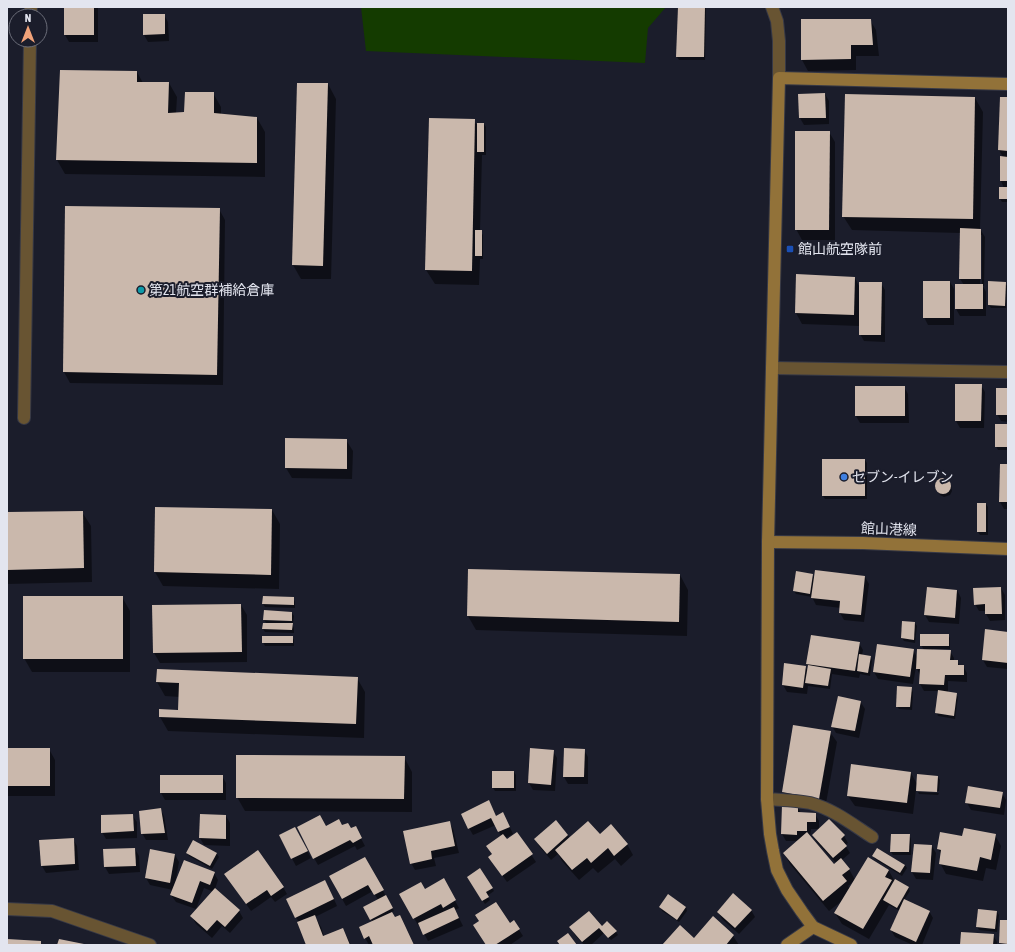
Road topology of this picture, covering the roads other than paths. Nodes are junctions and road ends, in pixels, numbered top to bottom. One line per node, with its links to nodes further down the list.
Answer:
1 (772, 7): 3 (street)
2 (30, 48): 7 (street)
3 (779, 78): 4 (street); 5 (street)
4 (1008, 84)
5 (772, 368): 6 (street); 8 (street)
6 (1008, 372)
7 (24, 418)
8 (768, 542): 9 (street, 館山港線); 10 (street)
9 (1008, 549)
10 (767, 799): 11 (street); 13 (street)
11 (872, 837)
12 (7, 909): 14 (street)
13 (813, 927): 15 (street); 16 (street)
14 (150, 945)
15 (787, 945)
16 (851, 945)

